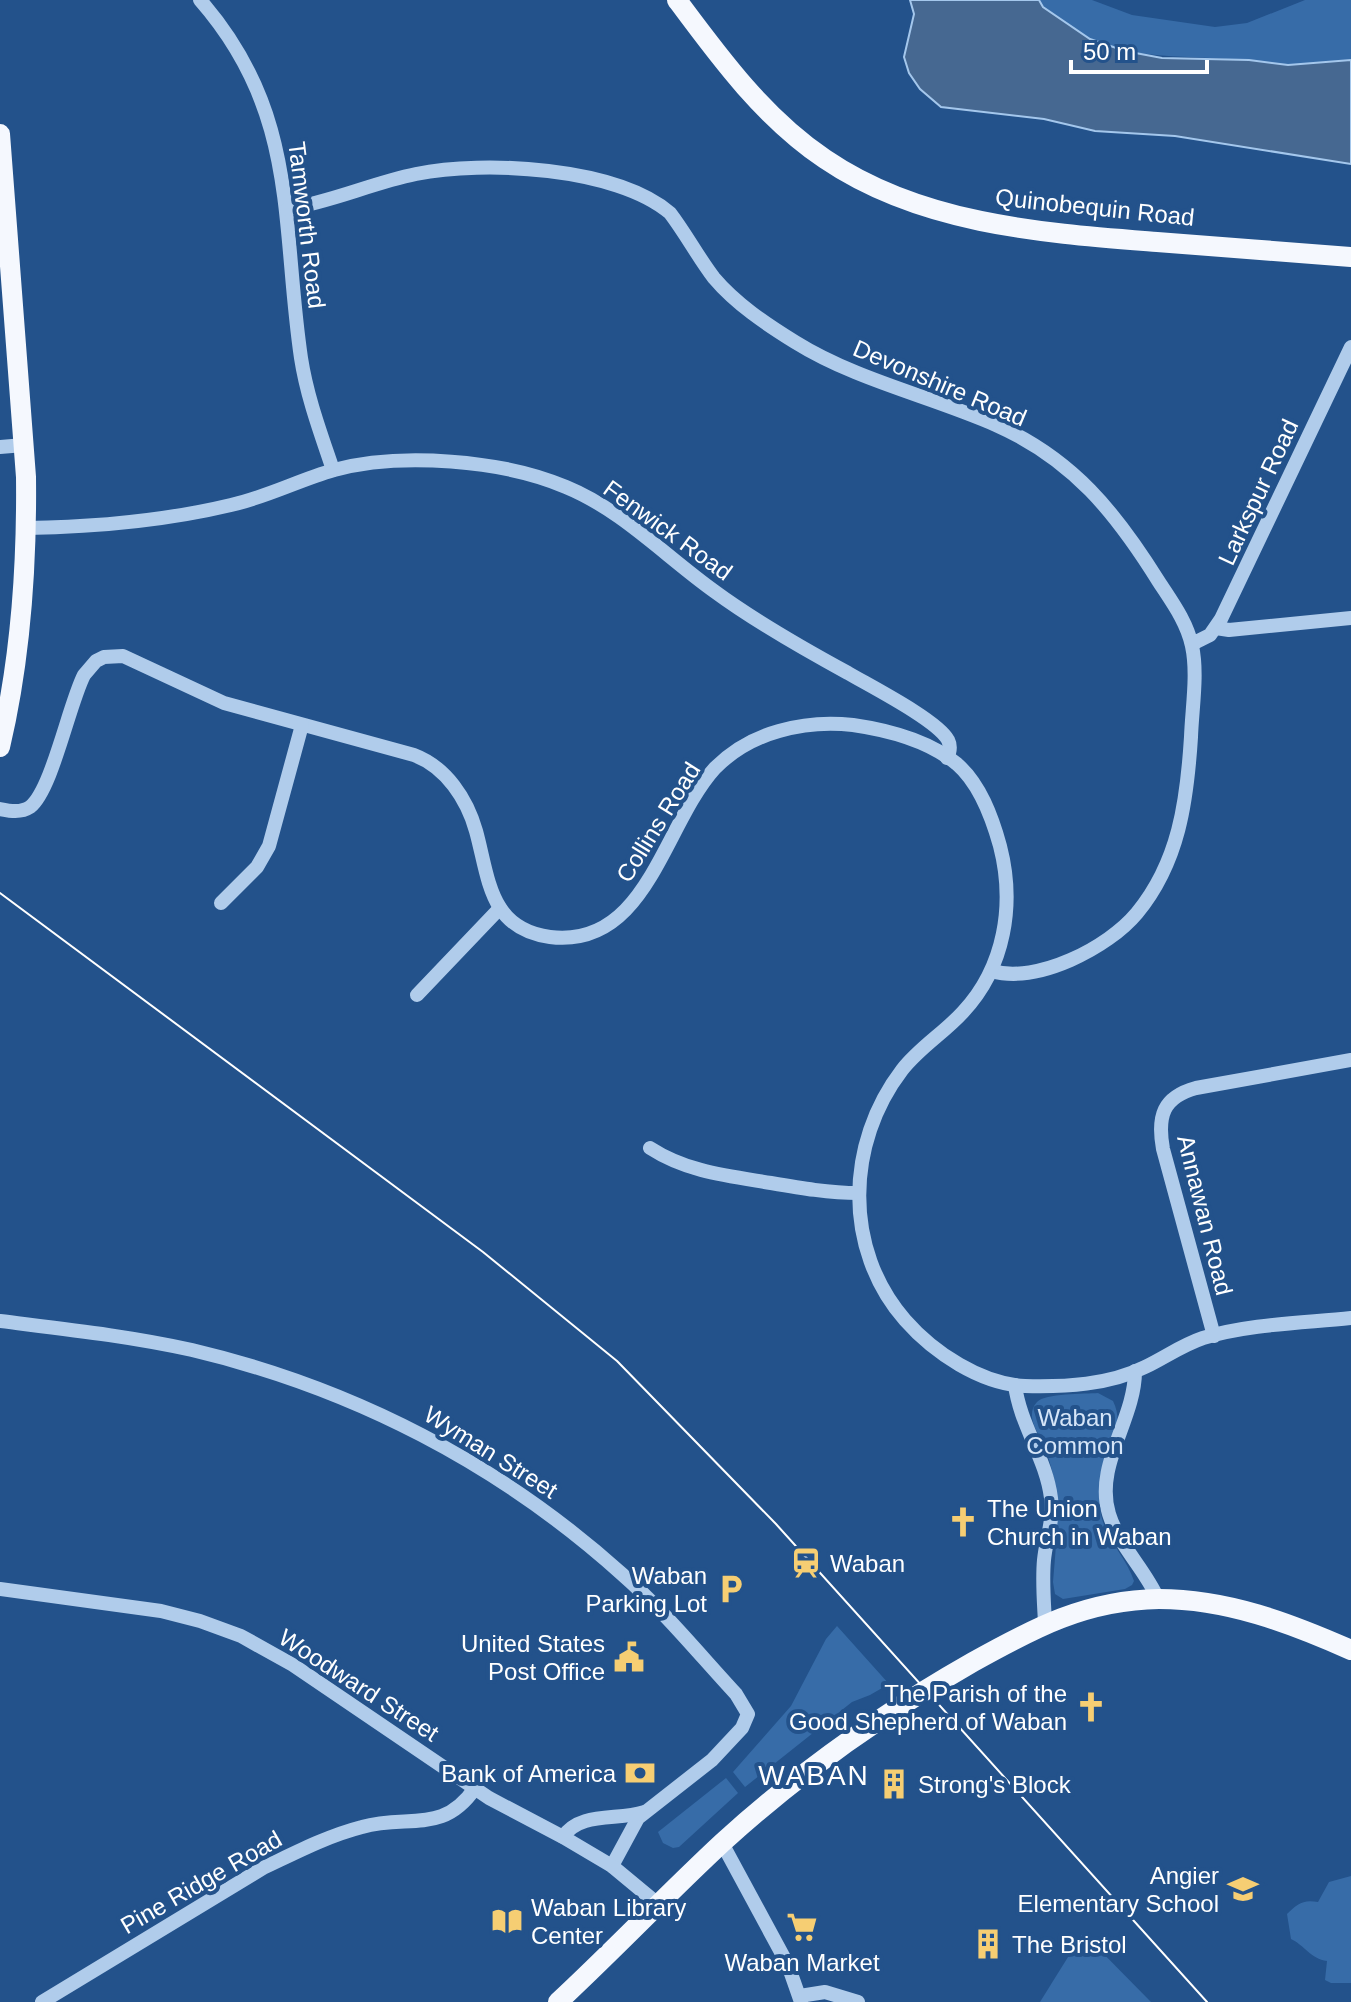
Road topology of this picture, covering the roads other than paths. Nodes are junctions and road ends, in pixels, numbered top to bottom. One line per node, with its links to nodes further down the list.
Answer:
1 (200, 0): 5 (street, Tamworth Road)
2 (677, 0): 6 (main road, Quinobequin Road)
3 (0, 134): 4 (main road)
4 (1, 162): 8 (main road)
5 (287, 209): 10 (street, Tamworth Road); 14 (street, Devonshire Road)
6 (1351, 257)
7 (1351, 347): 13 (street, Larkspur Road)
8 (24, 445): 9 (street); 11 (main road)
9 (0, 447)
10 (333, 470): 11 (street, Fenwick Road); 17 (street, Fenwick Road)
11 (27, 528): 16 (main road)
12 (1351, 618): 13 (street)
13 (1216, 628): 14 (street)
14 (1192, 644): 21 (street, Devonshire Road)
15 (302, 725): 18 (street); 19 (street); 20 (street)
16 (0, 747)
17 (947, 758): 20 (street, Collins Road); 21 (street, Collins Road)
18 (0, 809)
19 (221, 903)
20 (500, 908): 22 (street)
21 (992, 971): 25 (street, Collins Road)
22 (417, 995)
23 (1351, 1060): 28 (street, Annawan Road)
24 (650, 1148): 25 (street)
25 (859, 1193): 30 (street, Collins Road)
26 (1351, 1318): 28 (street, Collins Road)
27 (0, 1321): 36 (street, Wyman Street)
28 (1214, 1336): 29 (street, Collins Road)
29 (1135, 1371): 30 (street, Collins Road); 32 (street)
30 (1015, 1385): 33 (street)
31 (0, 1589): 35 (street, Woodward Street)
32 (1158, 1599): 33 (main road); 34 (main road)
33 (1045, 1623): 38 (main road)
34 (1351, 1650)
35 (475, 1788): 37 (street, Woodward Street); 42 (street, Pine Ridge Road)
36 (645, 1811): 37 (street, Wyman Street); 39 (street, Wyman Street)
37 (563, 1837): 39 (street, Woodward Street)
38 (722, 1843): 40 (main road); 41 (street)
39 (612, 1866): 40 (street, Woodward Street)
40 (659, 1905): 43 (main road)
41 (800, 1999): 44 (street)
42 (42, 2002)
43 (558, 2002)
44 (858, 2002)

